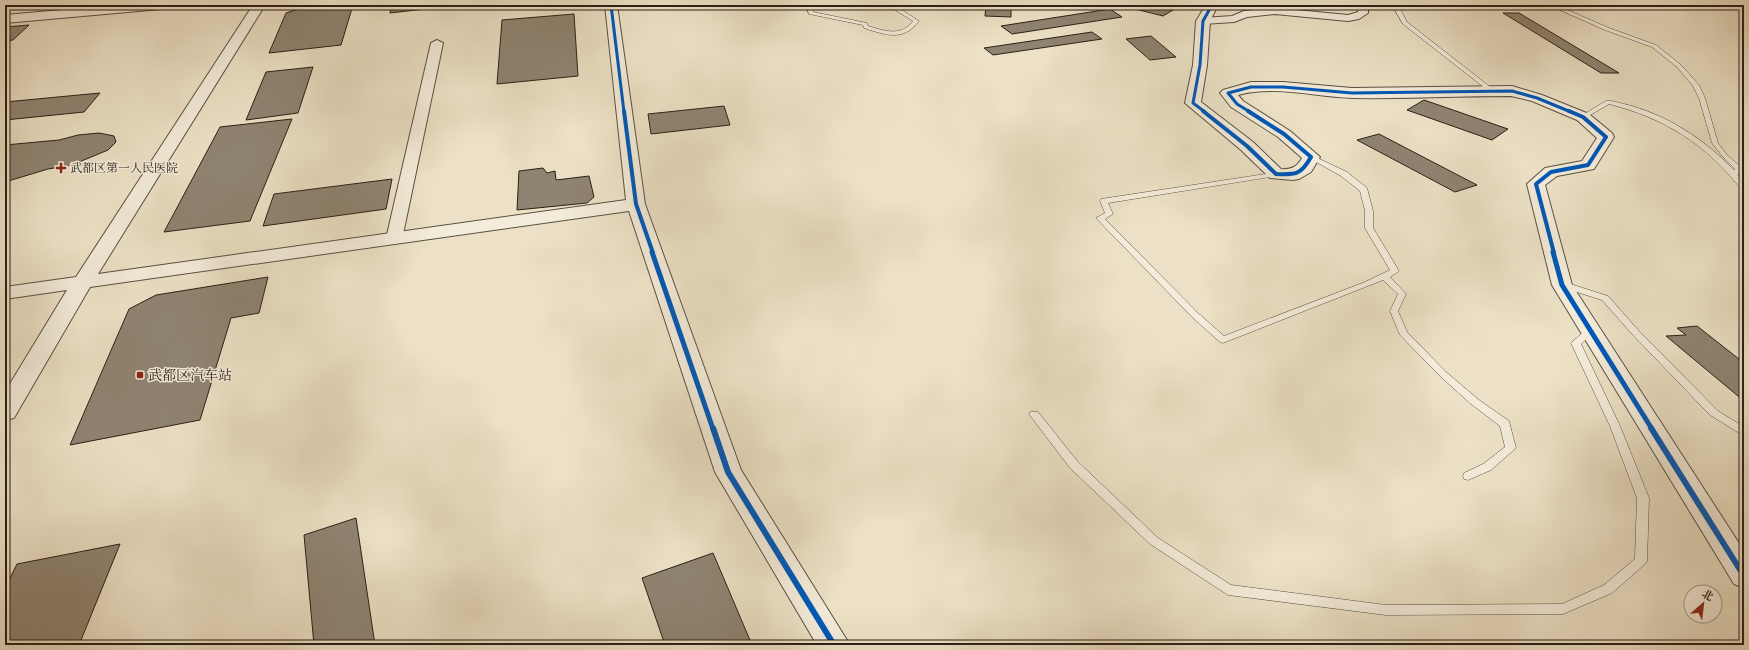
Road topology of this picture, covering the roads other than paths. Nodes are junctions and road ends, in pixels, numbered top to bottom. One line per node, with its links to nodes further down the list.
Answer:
1 (161, 5): 10 (street)
2 (259, 5): 22 (street)
3 (611, 5): 19 (street)
4 (809, 5): 5 (lane)
5 (896, 5)
6 (1212, 5): 11 (street)
7 (1363, 5): 11 (street)
8 (1395, 5): 13 (lane)
9 (1552, 5): 17 (lane)
10 (5, 19)
11 (1203, 21): 16 (street)
12 (437, 43): 20 (street)
13 (1492, 91): 14 (street); 15 (street)
14 (1583, 117): 17 (lane); 23 (street)
15 (1311, 157): 16 (street); 21 (lane)
16 (1276, 174): 21 (lane)
17 (1735, 174): 18 (lane)
18 (1744, 186)
19 (636, 204): 20 (street); 31 (street)
20 (394, 239): 22 (street)
21 (1384, 276): 29 (lane)
22 (82, 283): 24 (street); 26 (street)
23 (1562, 285): 25 (street); 28 (lane)
24 (5, 294)
25 (1591, 330): 27 (lane); 30 (street)
26 (5, 412)
27 (1034, 414)
28 (1744, 432)
29 (1468, 476)
30 (1744, 576)
31 (834, 645)

